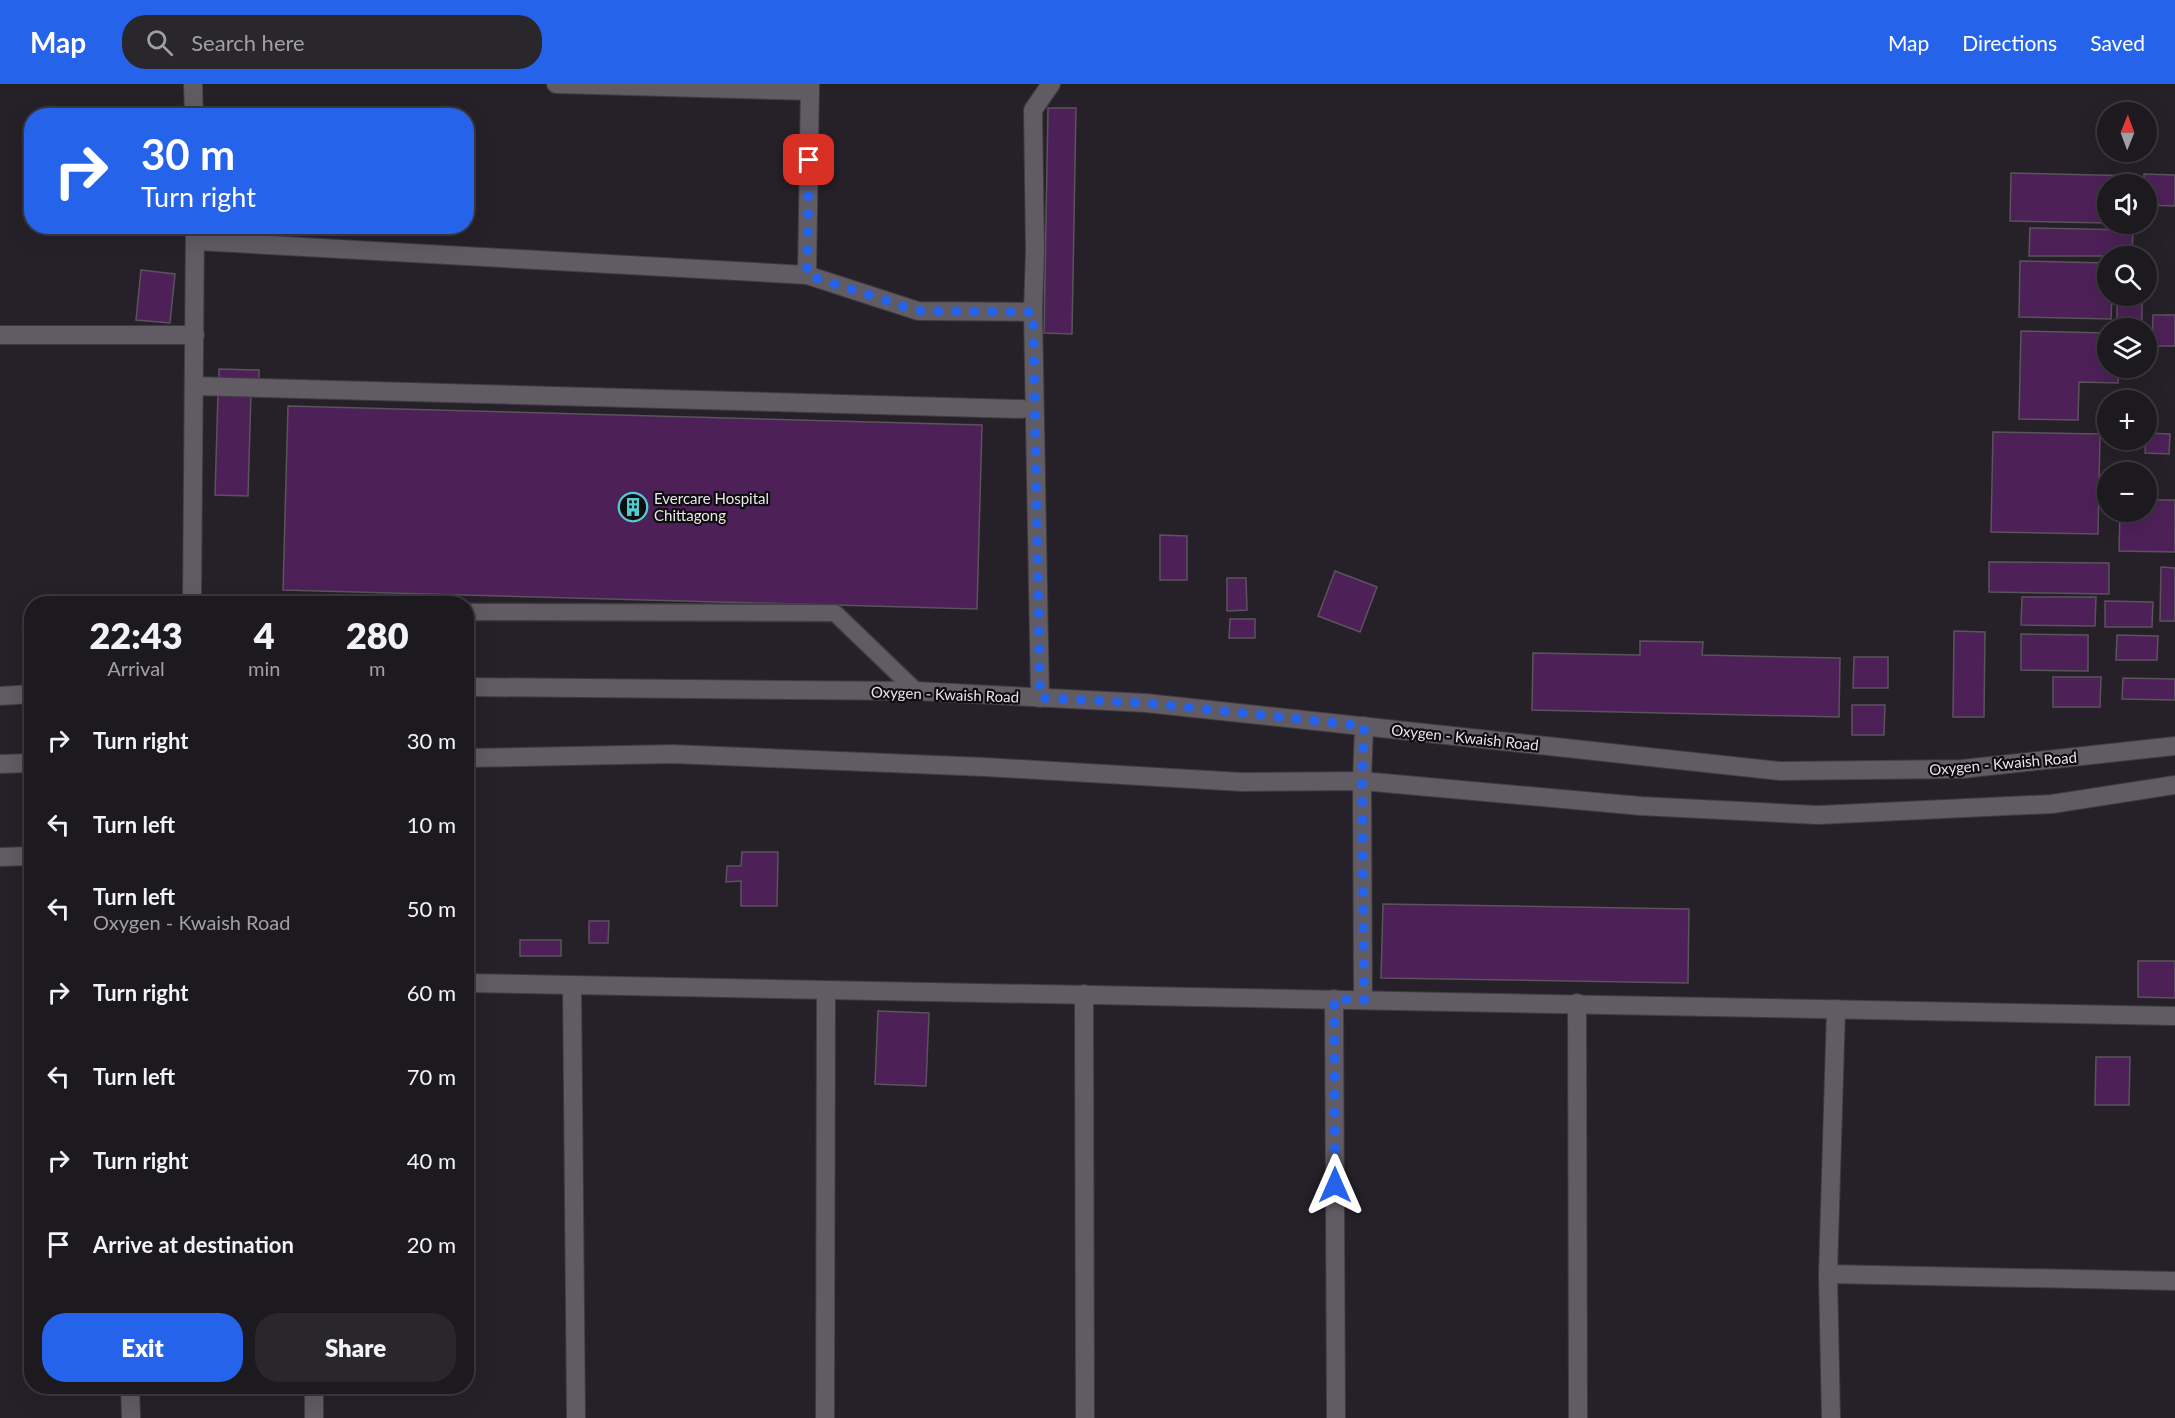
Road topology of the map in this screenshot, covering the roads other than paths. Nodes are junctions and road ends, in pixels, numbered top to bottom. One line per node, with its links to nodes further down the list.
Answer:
1 (193, 84): 5 (street)
2 (556, 84): 4 (street)
3 (1051, 84): 8 (street)
4 (810, 87): 7 (street)
5 (194, 108)
6 (196, 234): 7 (street); 9 (street)
7 (807, 275): 8 (street)
8 (1033, 312): 19 (street)
9 (195, 334): 10 (street); 11 (street)
10 (0, 335)
11 (194, 386): 12 (street); 13 (street)
12 (1022, 408)
13 (192, 596)
14 (474, 612): 16 (lane)
15 (474, 687): 16 (street, Oxygen - Kwaish Road)
16 (916, 691): 19 (street, Oxygen - Kwaish Road)
17 (24, 694): 18 (street)
18 (0, 696)
19 (1040, 698): 20 (street, Oxygen - Kwaish Road)
20 (1364, 726): 21 (street, Oxygen - Kwaish Road); 25 (street)
21 (2175, 746)
22 (474, 758): 25 (street)
23 (24, 763): 24 (street)
24 (0, 764)
25 (1362, 781): 26 (street); 34 (street)
26 (2175, 785)
27 (24, 856): 28 (street)
28 (0, 857)
29 (474, 983): 30 (street)
30 (572, 985): 31 (street); 44 (street)
31 (826, 990): 32 (street); 45 (street)
32 (1083, 994): 33 (street); 46 (street)
33 (1334, 999): 34 (street); 47 (street)
34 (1364, 1000): 35 (street)
35 (1577, 1004): 36 (street); 48 (street)
36 (1836, 1009): 37 (street); 38 (street)
37 (2175, 1016)
38 (1828, 1274): 39 (street); 49 (street)
39 (2175, 1281)
40 (130, 1394): 42 (street)
41 (314, 1394): 43 (street)
42 (131, 1418)
43 (314, 1418)
44 (576, 1418)
45 (825, 1418)
46 (1085, 1418)
47 (1336, 1418)
48 (1578, 1418)
49 (1831, 1418)

